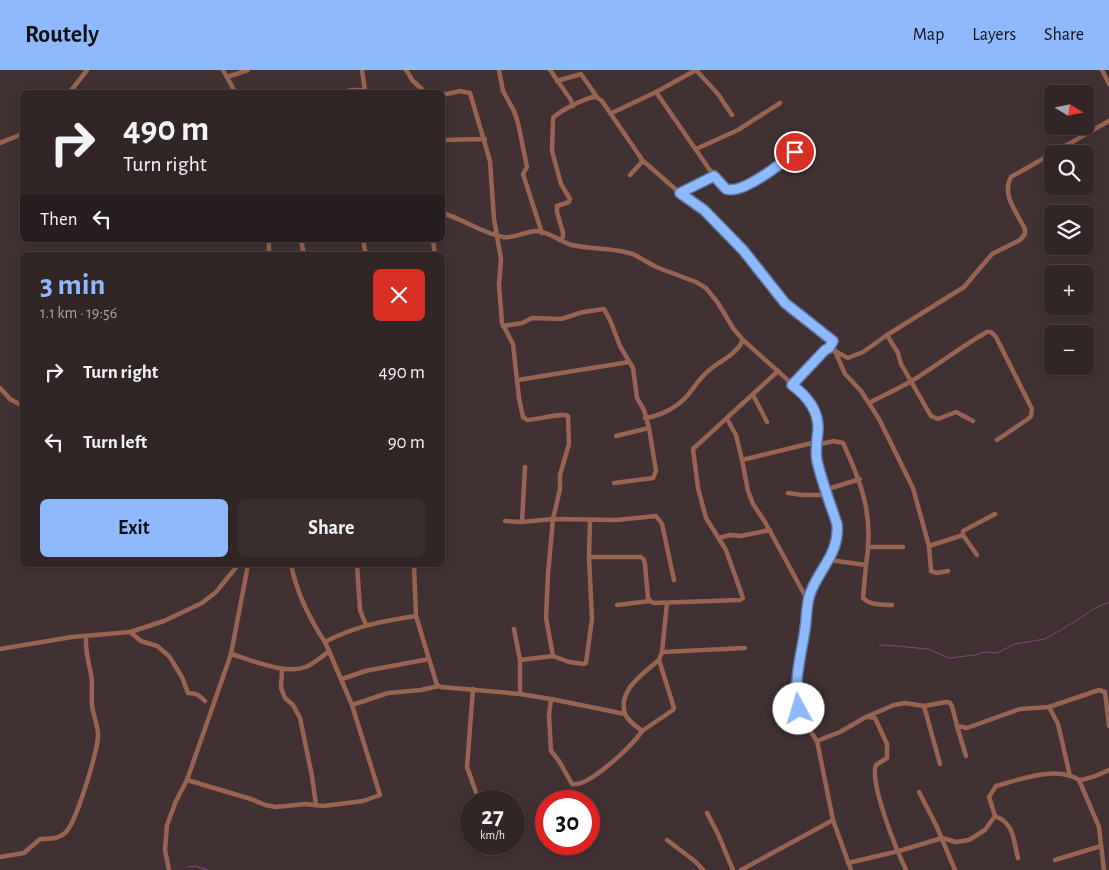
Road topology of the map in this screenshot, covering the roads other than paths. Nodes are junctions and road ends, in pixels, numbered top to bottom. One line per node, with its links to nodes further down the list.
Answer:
1 (87, 70): 15 (street)
2 (222, 70): 12 (street)
3 (248, 70): 12 (street)
4 (362, 70): 17 (street)
5 (406, 70): 18 (street)
6 (499, 70): 38 (street)
7 (550, 70): 13 (street)
8 (587, 70): 11 (street)
9 (696, 70): 19 (street); 25 (street)
10 (1102, 70): 14 (street)
11 (581, 74): 13 (street); 21 (street)
12 (227, 77): 16 (street)
13 (557, 81): 23 (street)
14 (1109, 84)
15 (72, 90)
16 (234, 90)
17 (365, 90)
18 (423, 90)
19 (656, 92): 24 (street); 31 (street)
20 (445, 94): 28 (street)
21 (597, 98): 23 (street); 24 (street)
22 (780, 103): 31 (street)
23 (573, 106): 40 (street)
24 (612, 113): 33 (street)
25 (732, 115)
26 (1109, 121): 42 (street)
27 (20, 135): 30 (street)
28 (485, 139): 29 (street); 39 (street)
29 (445, 140)
30 (0, 143)
31 (696, 149): 35 (street)
32 (795, 152): 35 (street)
33 (642, 160): 34 (street); 36 (street)
34 (630, 175)
35 (714, 176): 36 (street)
36 (680, 193): 44 (street)
37 (445, 214): 39 (street)
38 (542, 233): 39 (street); 40 (street)
39 (497, 236): 41 (street)
40 (559, 240): 43 (street)
41 (503, 326): 46 (street); 48 (street)
42 (887, 335): 45 (street); 49 (street)
43 (743, 340): 47 (street); 55 (street)
44 (831, 346): 45 (street); 50 (street)
45 (836, 351): 53 (street)
46 (629, 362): 48 (street); 55 (street)
47 (778, 371): 50 (street); 52 (street)
48 (518, 380): 70 (street)
49 (912, 381): 53 (street); 57 (street); 61 (street)
50 (792, 385): 62 (street)
51 (0, 388): 54 (street)
52 (753, 395): 56 (street); 58 (street)
53 (869, 403): 77 (street)
54 (20, 404)
55 (645, 418): 59 (street)
56 (727, 419): 63 (street); 76 (street)
57 (973, 421)
58 (767, 422)
59 (649, 428): 60 (street); 66 (street)
60 (616, 436)
61 (997, 440)
62 (816, 444): 63 (street); 65 (street); 67 (street)
63 (742, 460): 74 (street)
64 (525, 467): 73 (street)
65 (860, 479): 67 (street); 78 (street)
66 (614, 483)
67 (826, 492): 68 (street); 82 (street)
68 (788, 493)
69 (995, 514): 75 (street)
70 (553, 519): 72 (street); 73 (street); 107 (street)
71 (505, 521): 73 (street)
72 (590, 521): 81 (street); 90 (street)
73 (522, 522)
74 (770, 530): 76 (street); 92 (street)
75 (964, 536): 77 (street); 80 (street)
76 (719, 538): 93 (street)
77 (929, 546): 89 (street)
78 (869, 547): 79 (street); 83 (street)
79 (904, 547)
80 (977, 555)
81 (589, 557): 91 (street); 107 (street)
82 (829, 560): 83 (street); 92 (street)
83 (866, 565): 95 (street)
84 (236, 567): 99 (street)
85 (248, 567): 106 (street)
86 (291, 567): 101 (street)
87 (357, 567): 97 (street)
88 (414, 567): 96 (street)
89 (948, 571)
90 (674, 580)
91 (650, 601): 93 (street); 94 (street)
92 (808, 601): 127 (street)
93 (668, 603): 105 (street)
94 (617, 605)
95 (892, 605)
96 (416, 616): 97 (street); 108 (street)
97 (366, 624): 101 (street)
98 (514, 629): 109 (street)
99 (130, 632): 100 (street); 118 (street)
100 (86, 636): 103 (street); 144 (street)
101 (325, 642): 104 (street)
102 (745, 648): 105 (street)
103 (0, 649)
104 (329, 651): 111 (street); 112 (street)
105 (662, 652): 110 (street)
106 (231, 654): 111 (street); 132 (street)
107 (553, 656): 109 (street)
108 (429, 659): 112 (street); 113 (street)
109 (520, 660): 116 (street)
110 (660, 660): 122 (street); 126 (street)
111 (282, 669): 136 (street)
112 (342, 679): 119 (street)
113 (438, 686): 114 (street); 119 (street)
114 (473, 689): 116 (street); 134 (street)
115 (1107, 692): 121 (street); 125 (street)
116 (520, 694): 117 (street)
117 (551, 699): 122 (street); 126 (street)
118 (205, 701)
119 (352, 704): 136 (street)
120 (924, 706): 123 (street); 124 (street); 129 (street)
121 (1049, 707): 124 (street); 131 (street)
122 (625, 714): 126 (street)
123 (866, 716): 127 (street); 143 (street)
124 (957, 726): 128 (street)
125 (1109, 726)
126 (642, 731)
127 (817, 741): 139 (street)
128 (966, 756)
129 (940, 764)
130 (1109, 770): 133 (street)
131 (1070, 776): 133 (street); 138 (street)
132 (186, 780): 136 (street); 149 (street)
133 (1079, 780): 142 (street)
134 (475, 790)
135 (918, 792): 140 (street)
136 (316, 805)
137 (707, 813): 151 (street)
138 (995, 816): 140 (street); 145 (street)
139 (833, 820): 147 (street); 148 (street)
140 (942, 838): 143 (street); 155 (street)
141 (667, 840): 150 (street)
142 (1101, 846): 146 (street); 156 (street)
143 (899, 851): 147 (street); 154 (street)
144 (0, 857)
145 (1018, 858)
146 (1055, 860)
147 (848, 863): 153 (street)
148 (747, 868): 152 (street)
149 (169, 870)
150 (703, 870)
151 (733, 870)
152 (741, 870)
153 (851, 870)
154 (906, 870)
155 (955, 870)
156 (1104, 870)

